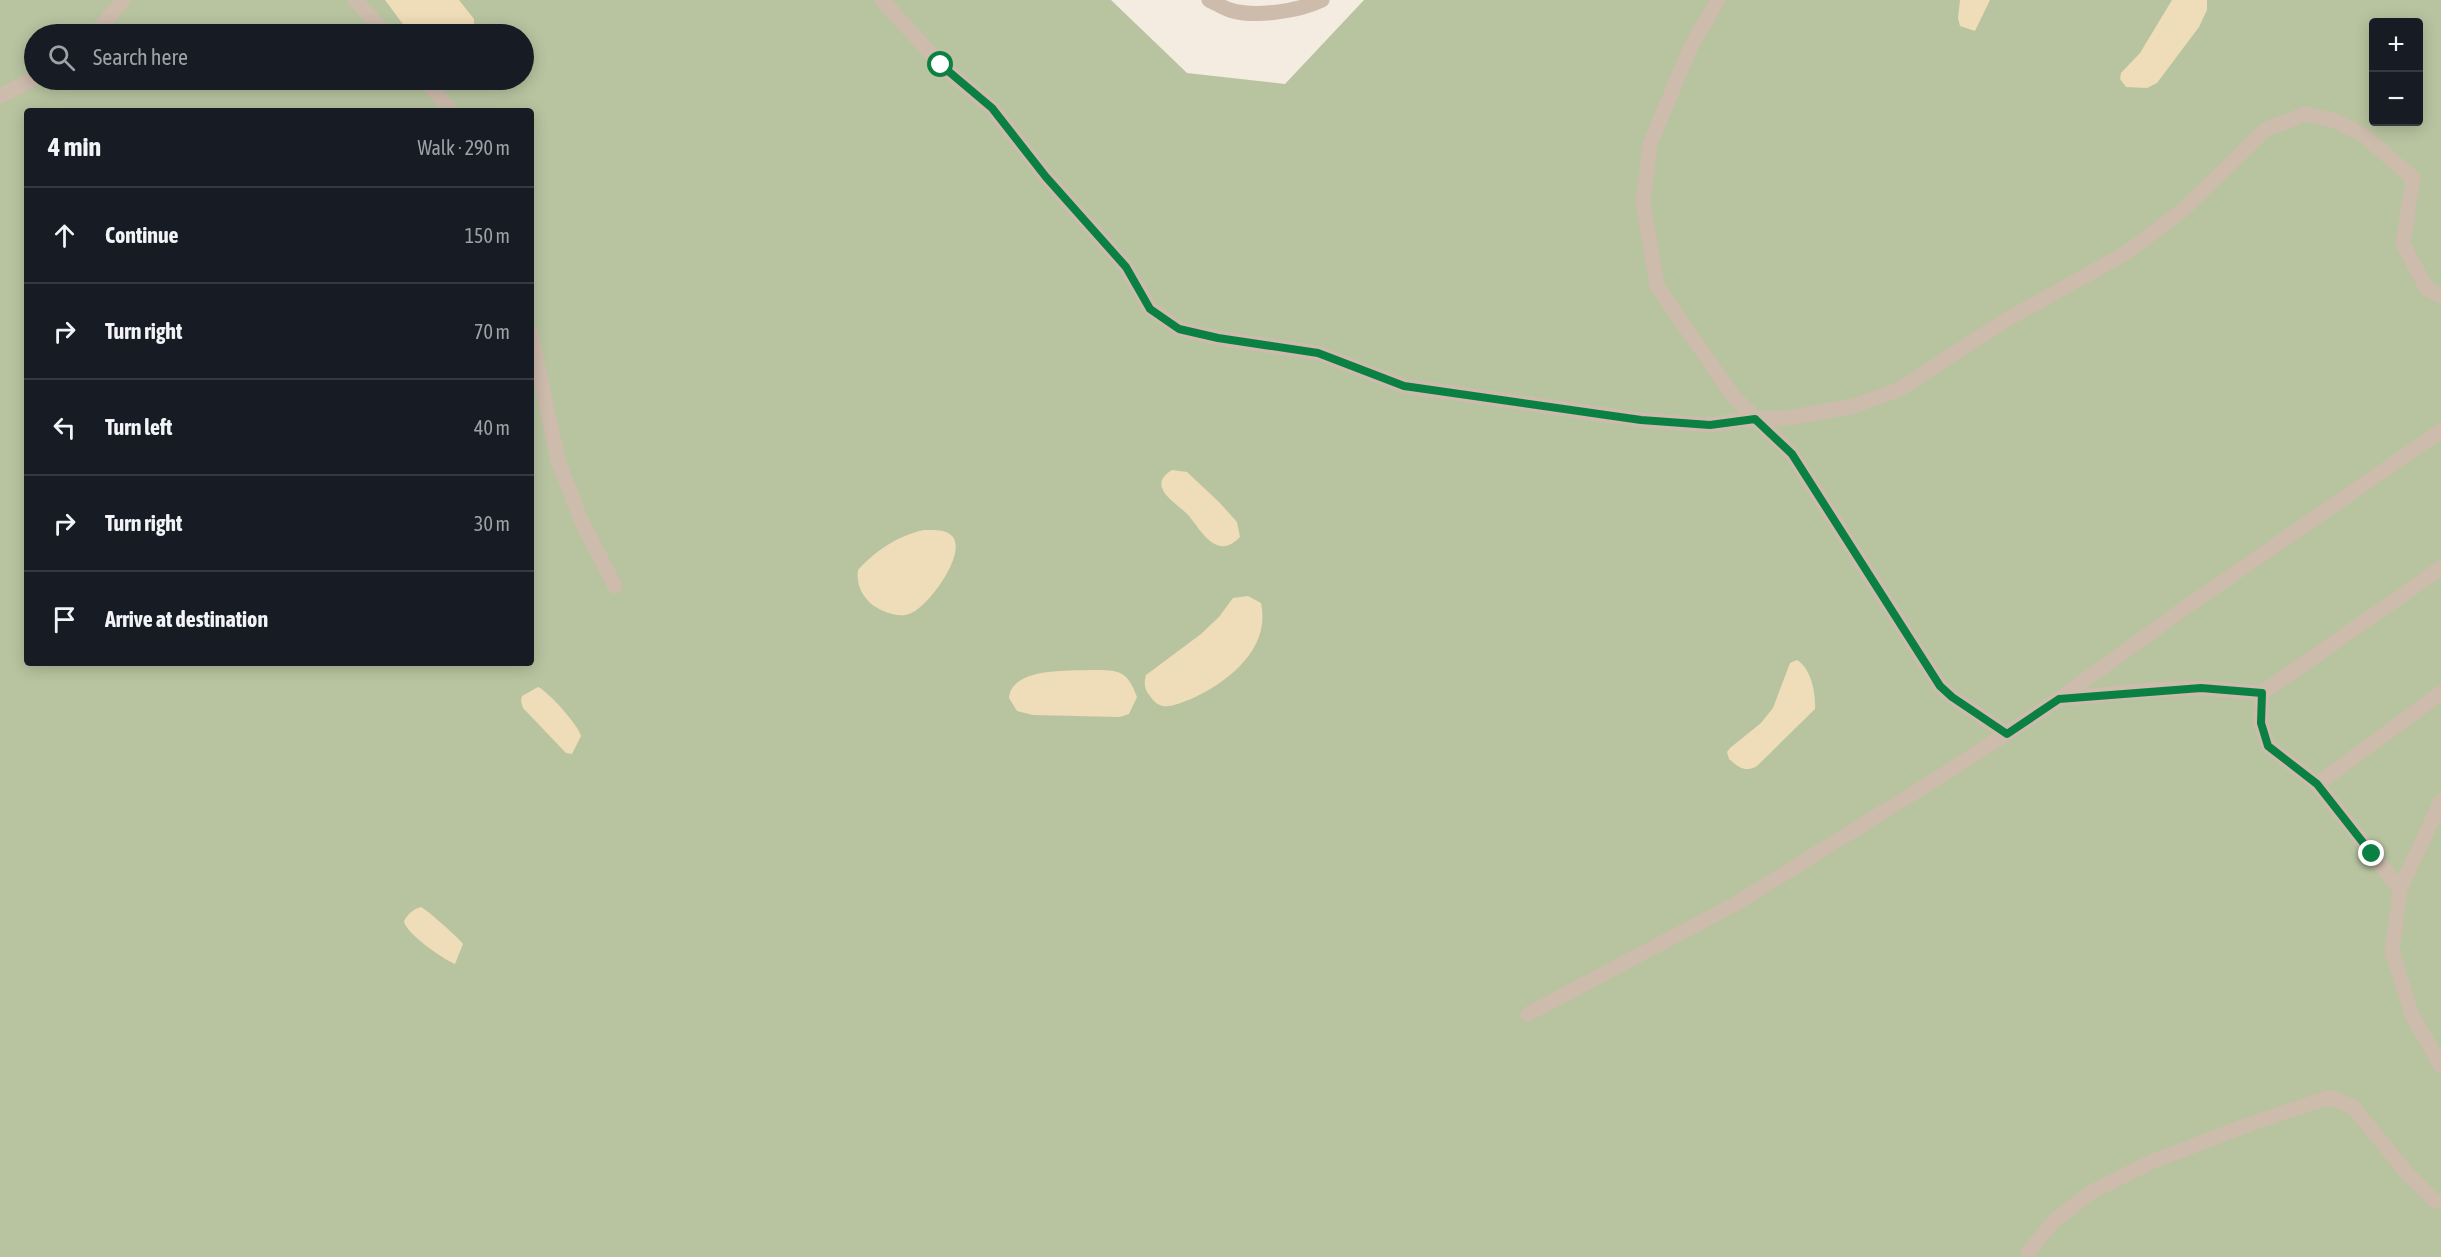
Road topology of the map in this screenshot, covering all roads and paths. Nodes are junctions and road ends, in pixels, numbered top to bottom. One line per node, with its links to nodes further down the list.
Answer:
1 (123, 0): 7 (lane)
2 (355, 0): 8 (lane)
3 (882, 0): 15 (lane)
4 (1209, 0): 5 (lane)
5 (1322, 0)
6 (1718, 0): 15 (lane)
7 (103, 24)
8 (377, 24)
9 (24, 84): 11 (lane)
10 (434, 90): 12 (lane)
11 (0, 96)
12 (449, 108)
13 (2441, 296): 15 (lane)
14 (534, 348): 18 (lane)
15 (1755, 419): 22 (lane)
16 (2441, 431): 21 (lane)
17 (2441, 568): 19 (lane)
18 (615, 586)
19 (2262, 693): 21 (lane); 23 (lane)
20 (2441, 693): 23 (lane)
21 (2059, 699): 22 (lane)
22 (2007, 734): 26 (lane)
23 (2317, 784): 25 (lane)
24 (2441, 801): 25 (lane)
25 (2400, 889): 27 (lane)
26 (1528, 1014)
27 (2441, 1066)
28 (2441, 1202): 29 (lane)
29 (2028, 1252)

